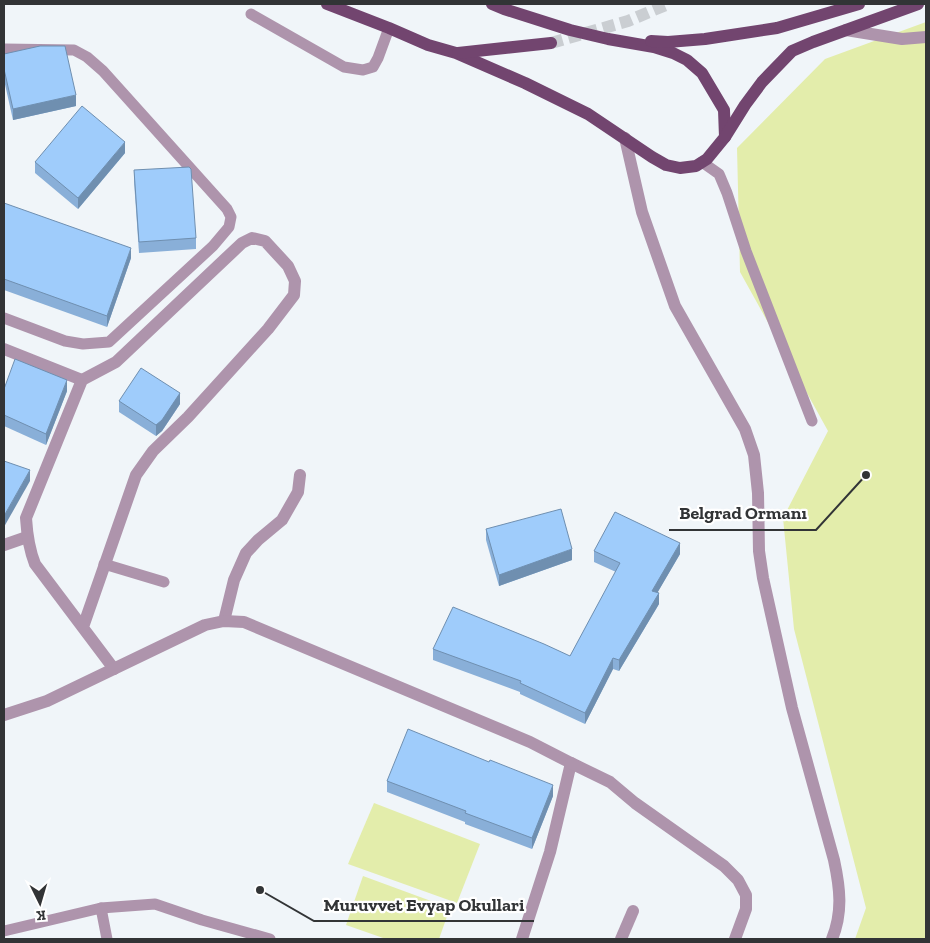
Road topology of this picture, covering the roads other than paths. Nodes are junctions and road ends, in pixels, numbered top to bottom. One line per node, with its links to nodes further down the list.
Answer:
1 (327, 4): 6 (main road)
2 (492, 4): 9 (main road)
3 (859, 4): 9 (main road)
4 (918, 4): 7 (main road)
5 (251, 14): 6 (lane)
6 (389, 28): 12 (main road)
7 (846, 30): 8 (street); 13 (main road)
8 (926, 37)
9 (608, 39): 13 (main road)
10 (551, 43): 12 (main road)
11 (4, 49): 16 (lane)
12 (456, 53): 14 (main road)
13 (725, 137): 15 (main road)
14 (625, 138): 15 (main road); 38 (street)
15 (702, 162): 19 (lane)
16 (4, 318)
17 (4, 349): 18 (street)
18 (82, 380): 21 (street); 23 (street)
19 (812, 421)
20 (300, 475): 25 (street)
21 (27, 537): 22 (street); 26 (street)
22 (4, 545)
23 (104, 564): 24 (lane); 26 (street)
24 (164, 582)
25 (224, 621): 27 (street); 29 (street)
26 (83, 627): 27 (street)
27 (114, 669): 28 (street)
28 (4, 715)
29 (571, 763): 35 (street); 37 (street)
30 (101, 908): 32 (lane); 33 (lane); 34 (lane)
31 (633, 911): 36 (street)
32 (4, 931)
33 (108, 939)
34 (270, 939)
35 (522, 939)
36 (621, 939)
37 (735, 939)
38 (832, 939)

